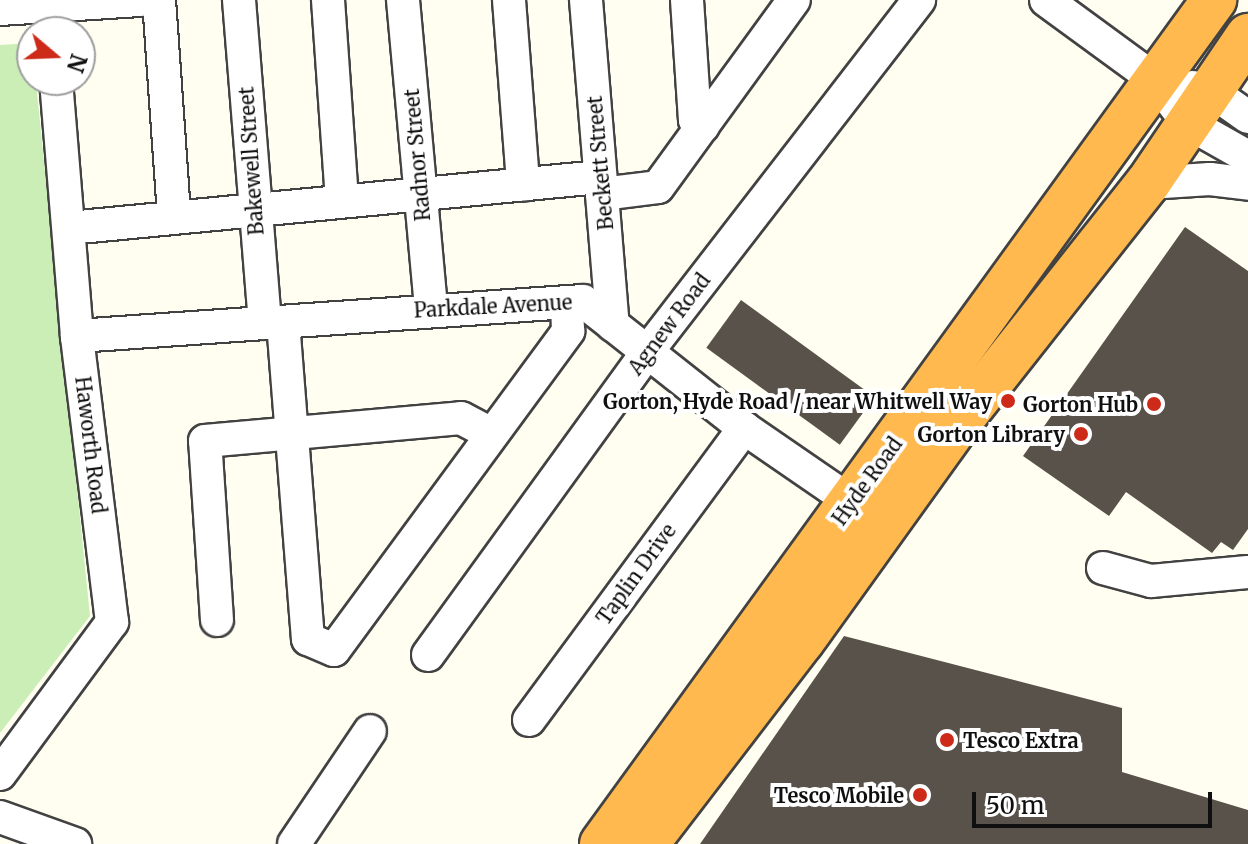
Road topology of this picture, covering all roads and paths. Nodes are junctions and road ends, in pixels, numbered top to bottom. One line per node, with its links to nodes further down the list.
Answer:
1 (140, 0): 15 (street)
2 (159, 0): 30 (street)
3 (239, 0): 29 (street, Bakewell Street)
4 (328, 0): 28 (street)
5 (403, 0): 27 (street, Radnor Street)
6 (509, 0): 24 (street)
7 (586, 0): 26 (street, Beckett Street)
8 (687, 0): 21 (street)
9 (794, 0): 21 (street)
10 (919, 0): 37 (street, Agnew Road)
11 (1046, 0): 17 (street)
12 (1214, 0): 17 (highway, Hyde Road)
13 (0, 9): 14 (street)
14 (36, 16)
15 (66, 16)
16 (1248, 36): 19 (highway, Hyde Road)
17 (1154, 79): 19 (street); 41 (highway, Hyde Road)
18 (57, 96): 31 (street, Haworth Road)
19 (1199, 107): 20 (street); 22 (street); 23 (highway, Hyde Road)
20 (1248, 117)
21 (703, 126): 26 (street)
22 (1248, 157)
23 (1148, 183): 25 (street); 41 (highway, Hyde Road)
24 (523, 184): 26 (street); 27 (street)
25 (1248, 184)
26 (601, 185): 35 (street, Beckett Street)
27 (421, 194): 28 (street); 33 (street, Radnor Street)
28 (342, 199): 29 (street)
29 (255, 209): 30 (street); 34 (street, Bakewell Street)
30 (174, 217): 31 (street)
31 (69, 228): 36 (street, Haworth Road)
32 (567, 302): 33 (street, Parkdale Avenue); 35 (street, Parkdale Avenue); 40 (street)
33 (431, 309): 34 (street, Parkdale Avenue)
34 (274, 322): 36 (street, Parkdale Avenue); 39 (street, Bakewell Street)
35 (613, 325): 37 (street, Parkdale Avenue)
36 (77, 336): 48 (street, Haworth Road)
37 (647, 352): 38 (street, Parkdale Avenue); 45 (street, Agnew Road)
38 (744, 428): 41 (street, Parkdale Avenue); 46 (street, Taplin Drive)
39 (291, 432): 40 (street); 40 (street, Bakewell Street); 44 (street)
40 (491, 434)
41 (868, 513): 52 (highway, Hyde Road); 53 (highway, Hyde Road)
42 (1103, 568): 43 (street)
43 (1248, 572)
44 (217, 620)
45 (428, 655)
46 (529, 720)
47 (370, 731): 51 (street)
48 (0, 774)
49 (0, 817): 50 (street)
50 (75, 844)
51 (294, 844)
52 (602, 844)
53 (646, 844)

